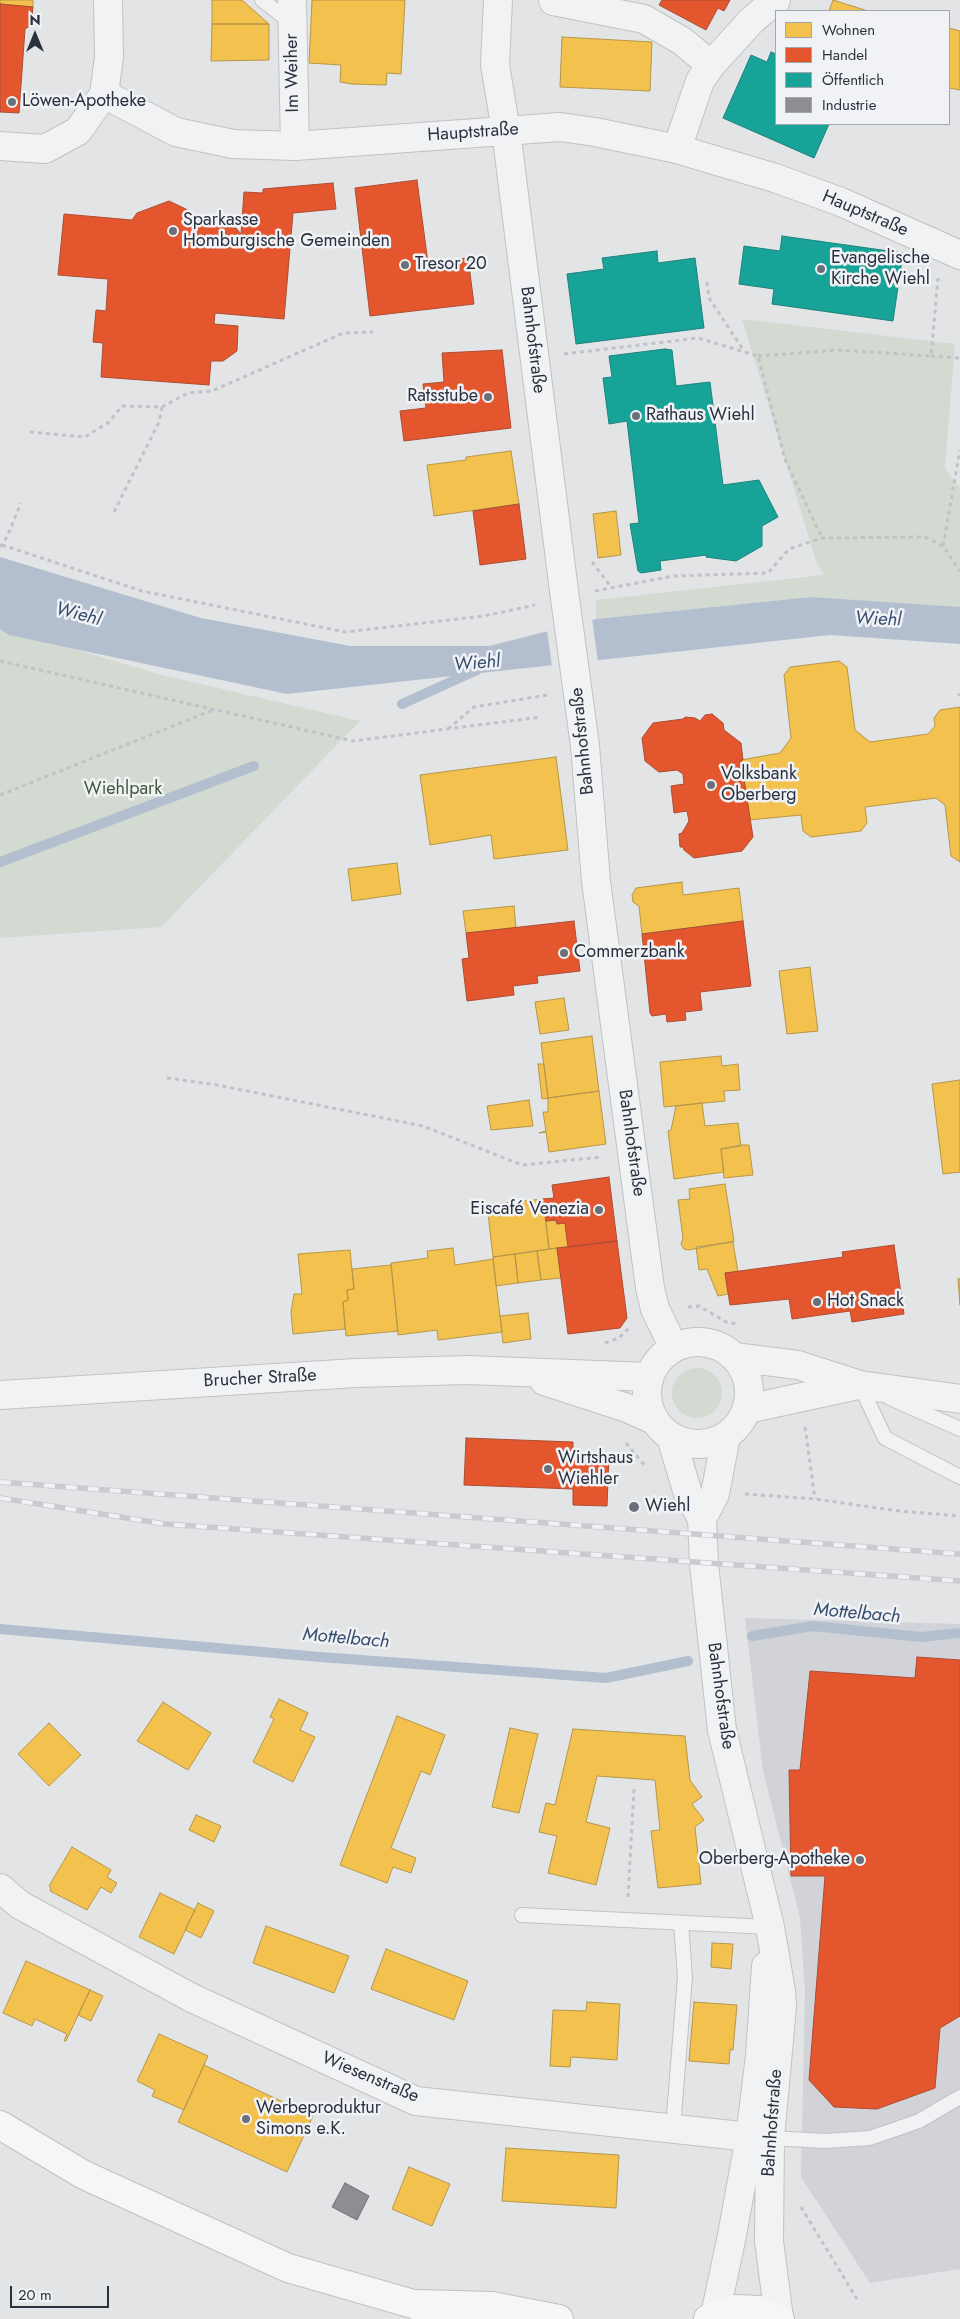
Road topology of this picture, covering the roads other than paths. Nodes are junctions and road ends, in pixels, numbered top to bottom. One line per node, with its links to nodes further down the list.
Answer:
1 (108, 0): 8 (street)
2 (262, 0): 6 (lane)
3 (498, 0): 9 (street)
4 (776, 0): 7 (street)
5 (552, 1): 7 (street)
6 (292, 12): 11 (street, Im Weiher)
7 (710, 65): 12 (street)
8 (104, 94): 10 (street); 11 (street, Hauptstraße)
9 (506, 130): 11 (street, Hauptstraße); 12 (street, Hauptstraße); 14 (street, Bahnhofstraße, bridge)
10 (0, 146)
11 (295, 146)
12 (677, 149): 13 (street, Hauptstraße)
13 (950, 250)
14 (674, 1348): 15 (street); 17 (street)
15 (734, 1357): 18 (street); 21 (street)
16 (521, 1373): 17 (street, Brucher Straße); 19 (street, Brucher Straße); 22 (street, Brucher Straße)
17 (649, 1377): 22 (street)
18 (860, 1385): 20 (street); 21 (street); 23 (lane); 25 (lane)
19 (0, 1395)
20 (960, 1399)
21 (747, 1409): 24 (street)
22 (662, 1428): 24 (street); 26 (street, Bahnhofstraße)
23 (960, 1429)
24 (726, 1436): 26 (street, Bahnhofstraße)
25 (960, 1476)
26 (702, 1520): 30 (street, Bahnhofstraße)
27 (0, 1888): 33 (street, Wiesenstraße)
28 (522, 1914): 29 (lane)
29 (681, 1923): 30 (lane); 33 (lane)
30 (770, 1927): 34 (street, Bahnhofstraße)
31 (960, 2097): 34 (lane, Wiesenstraße)
32 (0, 2125): 35 (main road)
33 (673, 2128): 34 (street, Wiesenstraße)
34 (760, 2137): 36 (street, Bahnhofstraße); 39 (street, Bahnhofstraße)
35 (413, 2304): 37 (main road); 38 (main road)
36 (712, 2317): 39 (main road)
37 (444, 2319)
38 (559, 2319)
39 (780, 2319)

